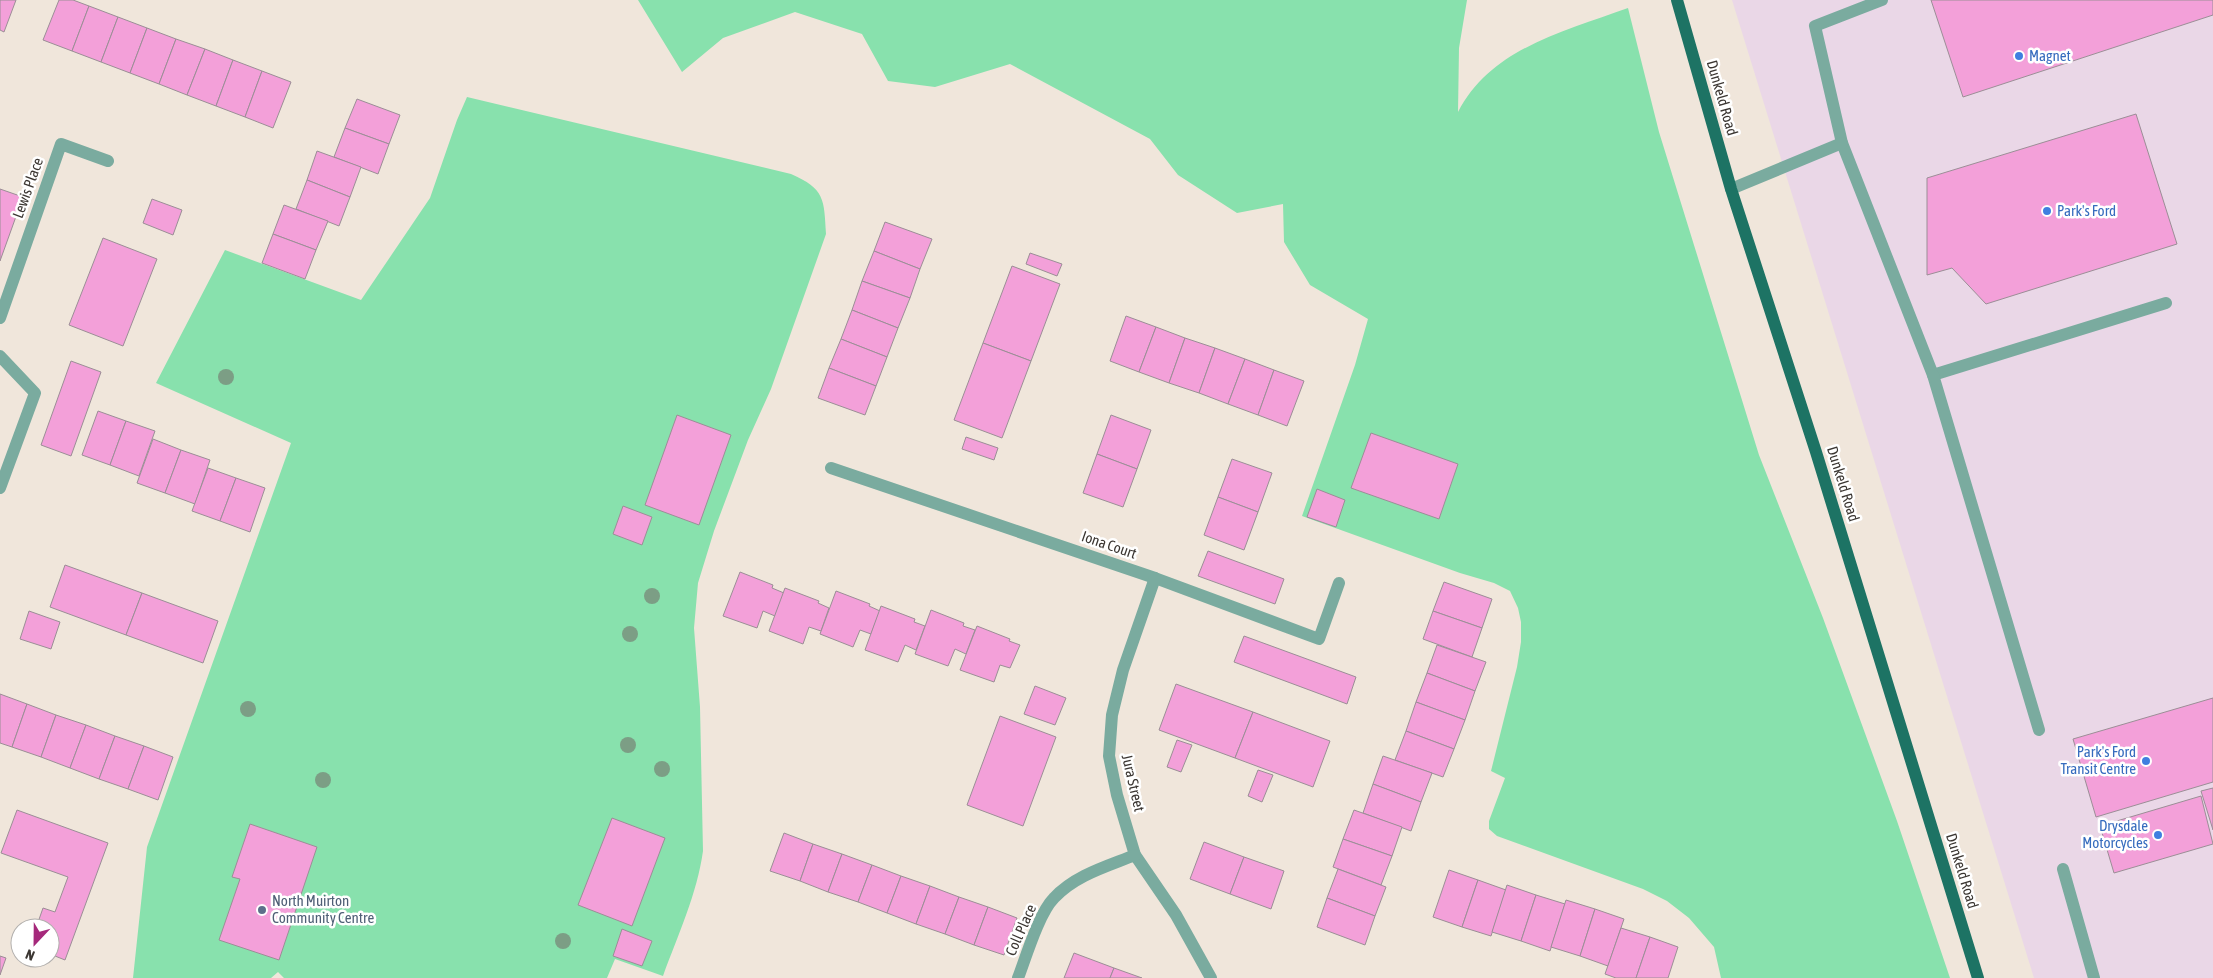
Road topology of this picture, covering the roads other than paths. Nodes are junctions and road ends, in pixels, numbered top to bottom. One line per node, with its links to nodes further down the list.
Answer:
1 (1677, 0): 5 (main road, Dunkeld Road)
2 (1882, 0): 3 (street)
3 (1842, 143): 5 (street); 9 (street)
4 (108, 161): 7 (street, Lewis Place)
5 (1731, 189): 19 (main road, Dunkeld Road)
6 (2166, 303): 9 (street)
7 (0, 318)
8 (0, 356): 11 (street)
9 (1933, 375): 14 (street)
10 (831, 468): 12 (street, Iona Court)
11 (0, 488)
12 (1155, 578): 13 (street, Iona Court); 15 (street, Jura Street)
13 (1338, 583)
14 (2039, 730)
15 (1135, 855): 17 (street, Coll Place); 18 (street, Jura Street)
16 (2063, 869): 20 (street)
17 (1018, 978)
18 (1211, 978)
19 (1978, 978)
20 (2094, 978)

